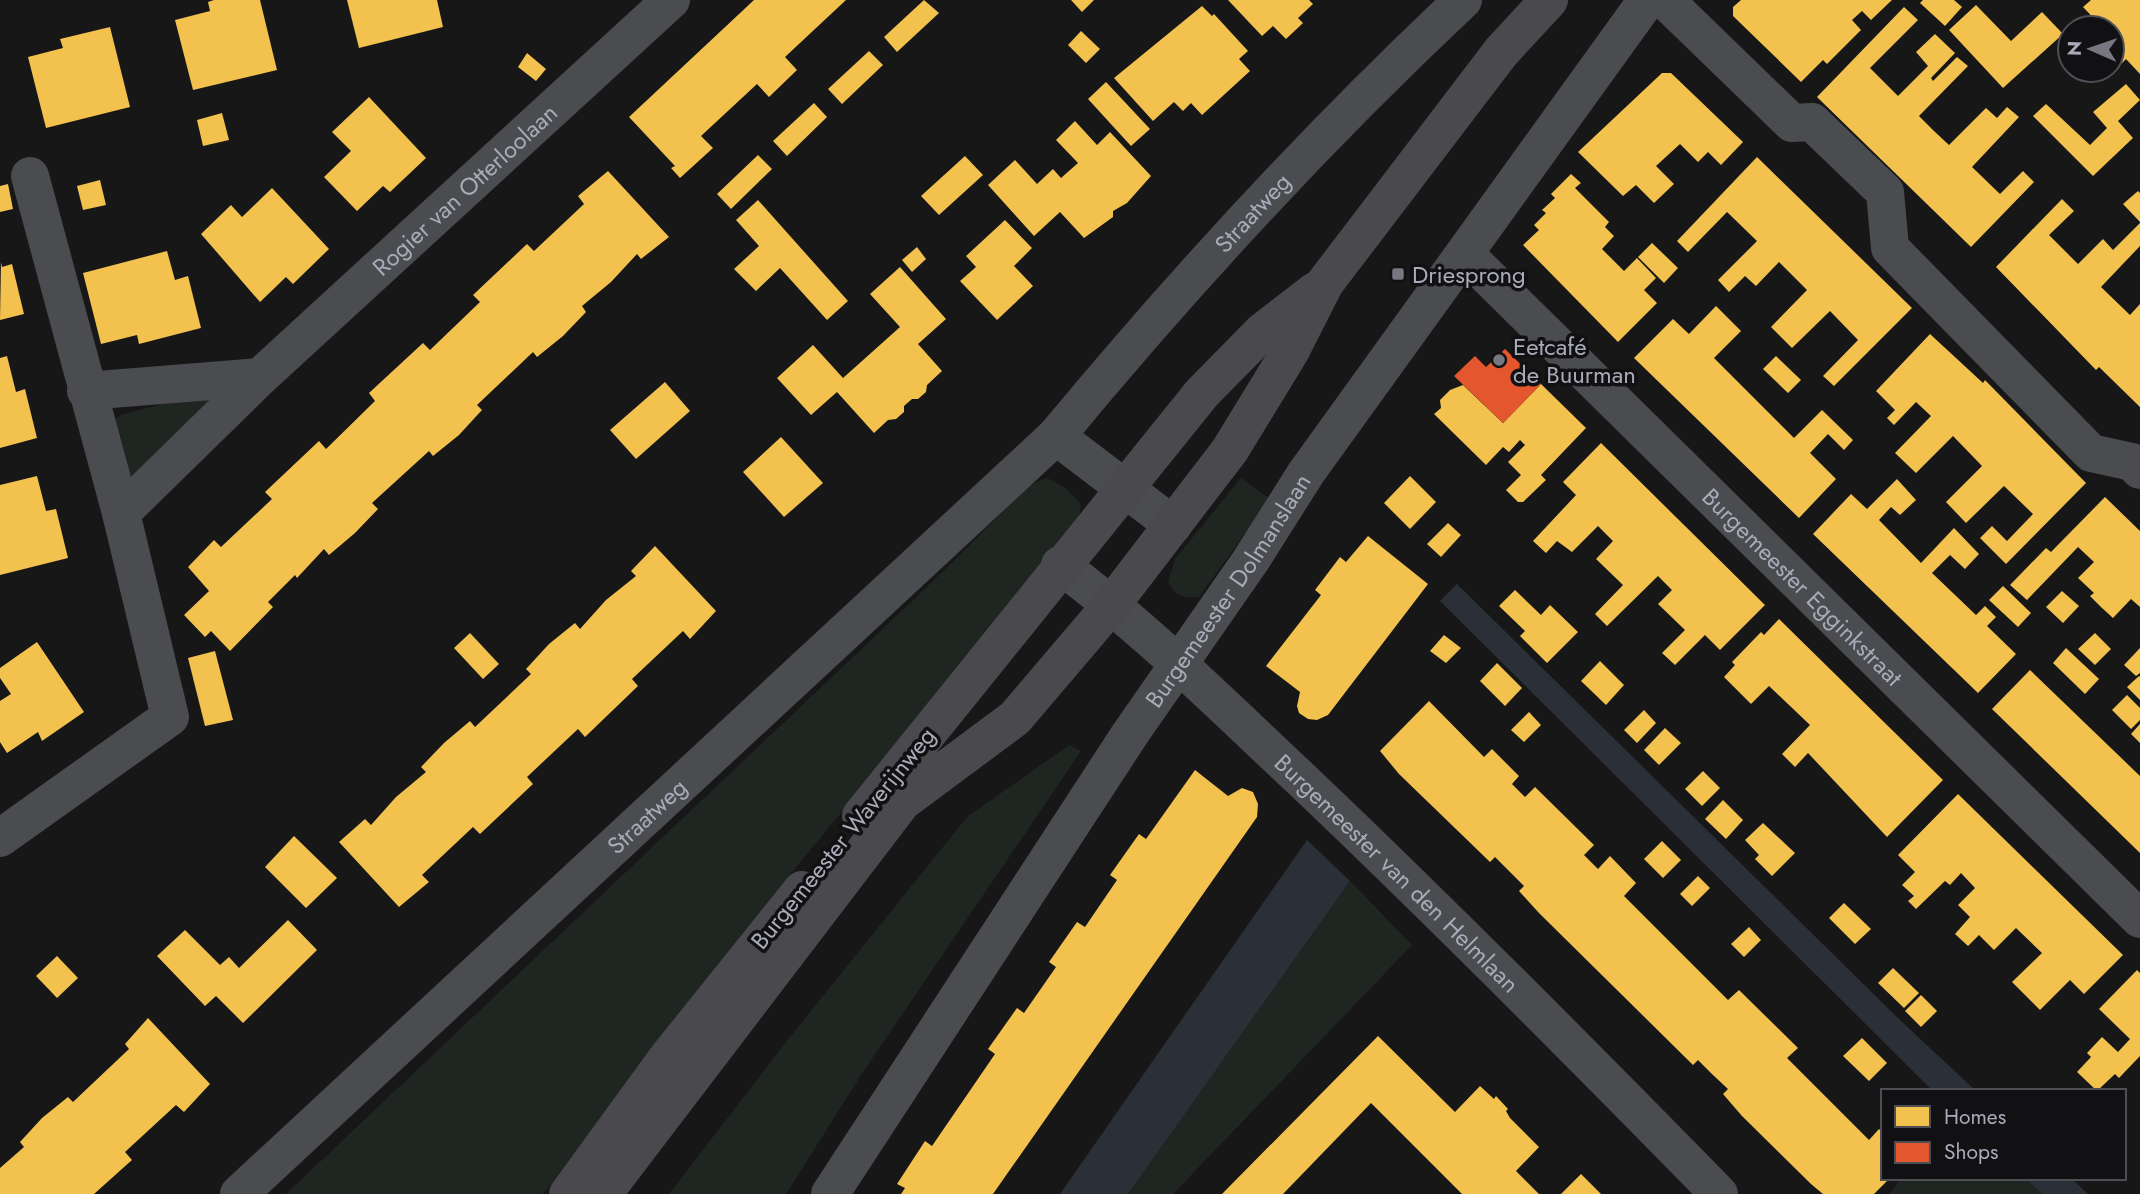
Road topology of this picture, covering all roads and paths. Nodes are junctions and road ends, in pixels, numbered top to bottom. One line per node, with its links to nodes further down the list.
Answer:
1 (671, 0): 9 (street, Rogier van Otterloolaan)
2 (1463, 0): 11 (street, Straatweg)
3 (1549, 0): 8 (main road)
4 (1647, 0): 7 (street, Burgemeester Dolmanslaan)
5 (1665, 0): 12 (street)
6 (30, 176): 10 (street)
7 (1465, 254): 18 (street, Burgemeester Dolmanslaan); 20 (street, Burgemeester Egginkstraat)
8 (1325, 283): 13 (main road); 15 (main road)
9 (260, 377): 10 (street); 14 (street, Rogier van Otterloolaan)
10 (86, 391): 14 (street)
11 (1056, 436): 13 (street); 21 (street, Straatweg)
12 (2140, 470)
13 (1125, 489): 15 (street); 16 (main road, Burgemeester Waverijnweg)
14 (121, 513): 19 (street)
15 (1173, 525): 17 (main road, Burgemeester Waverijnweg)
16 (1060, 565): 17 (street, Burgemeester van den Helmlaan); 22 (main road, Burgemeester Waverijnweg)
17 (1112, 604): 18 (street, Burgemeester van den Helmlaan); 23 (main road, Burgemeester Waverijnweg)
18 (1178, 663): 24 (street, Burgemeester Dolmanslaan); 25 (street, Burgemeester van den Helmlaan)
19 (0, 838)
20 (2140, 919)
21 (239, 1194)
22 (568, 1194)
23 (603, 1194)
24 (830, 1194)
25 (1719, 1194)

